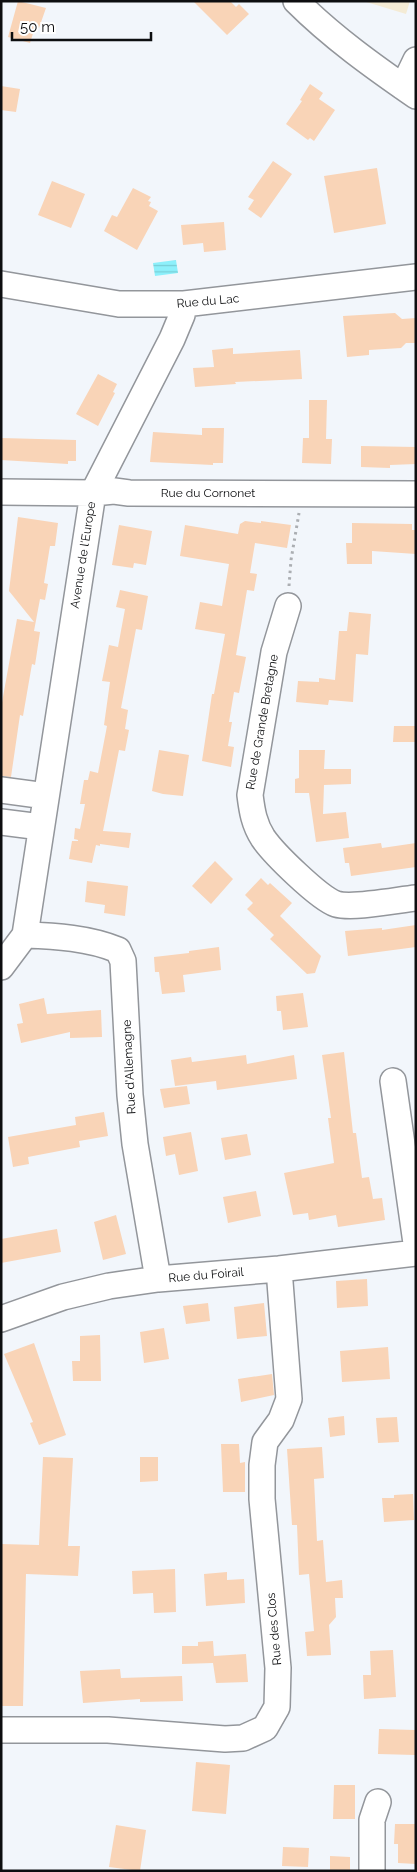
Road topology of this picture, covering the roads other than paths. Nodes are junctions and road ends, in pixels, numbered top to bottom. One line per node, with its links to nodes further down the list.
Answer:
1 (296, 1): 3 (street)
2 (416, 60): 3 (street)
3 (410, 92)
4 (416, 277): 6 (street, Rue du Lac)
5 (1, 284): 6 (street, Rue du Lac)
6 (184, 304): 8 (street, Avenue de l'Europe)
7 (1, 492): 8 (street, Rue du Cornonet)
8 (93, 493): 9 (street, Rue du Cornonet); 12 (street, Avenue de l'Europe)
9 (416, 494)
10 (288, 606): 15 (street, Rue de Grande Bretagne)
11 (1, 790): 12 (street)
12 (46, 796): 14 (street, Avenue de l'Europe)
13 (1, 822): 14 (street)
14 (41, 827): 16 (street, Avenue de l'Europe)
15 (416, 898)
16 (25, 935): 17 (street, Avenue de l'Europe); 22 (street, Rue d'Allemagne)
17 (1, 967)
18 (393, 1080): 19 (street)
19 (416, 1243)
20 (416, 1253): 21 (street, Rue du Foirail)
21 (280, 1269): 22 (street, Rue du Foirail); 24 (street, Rue des Clos)
22 (158, 1279): 23 (street, Rue du Foirail)
23 (1, 1319)
24 (1, 1730)
25 (378, 1802): 26 (street)
26 (372, 1871)

